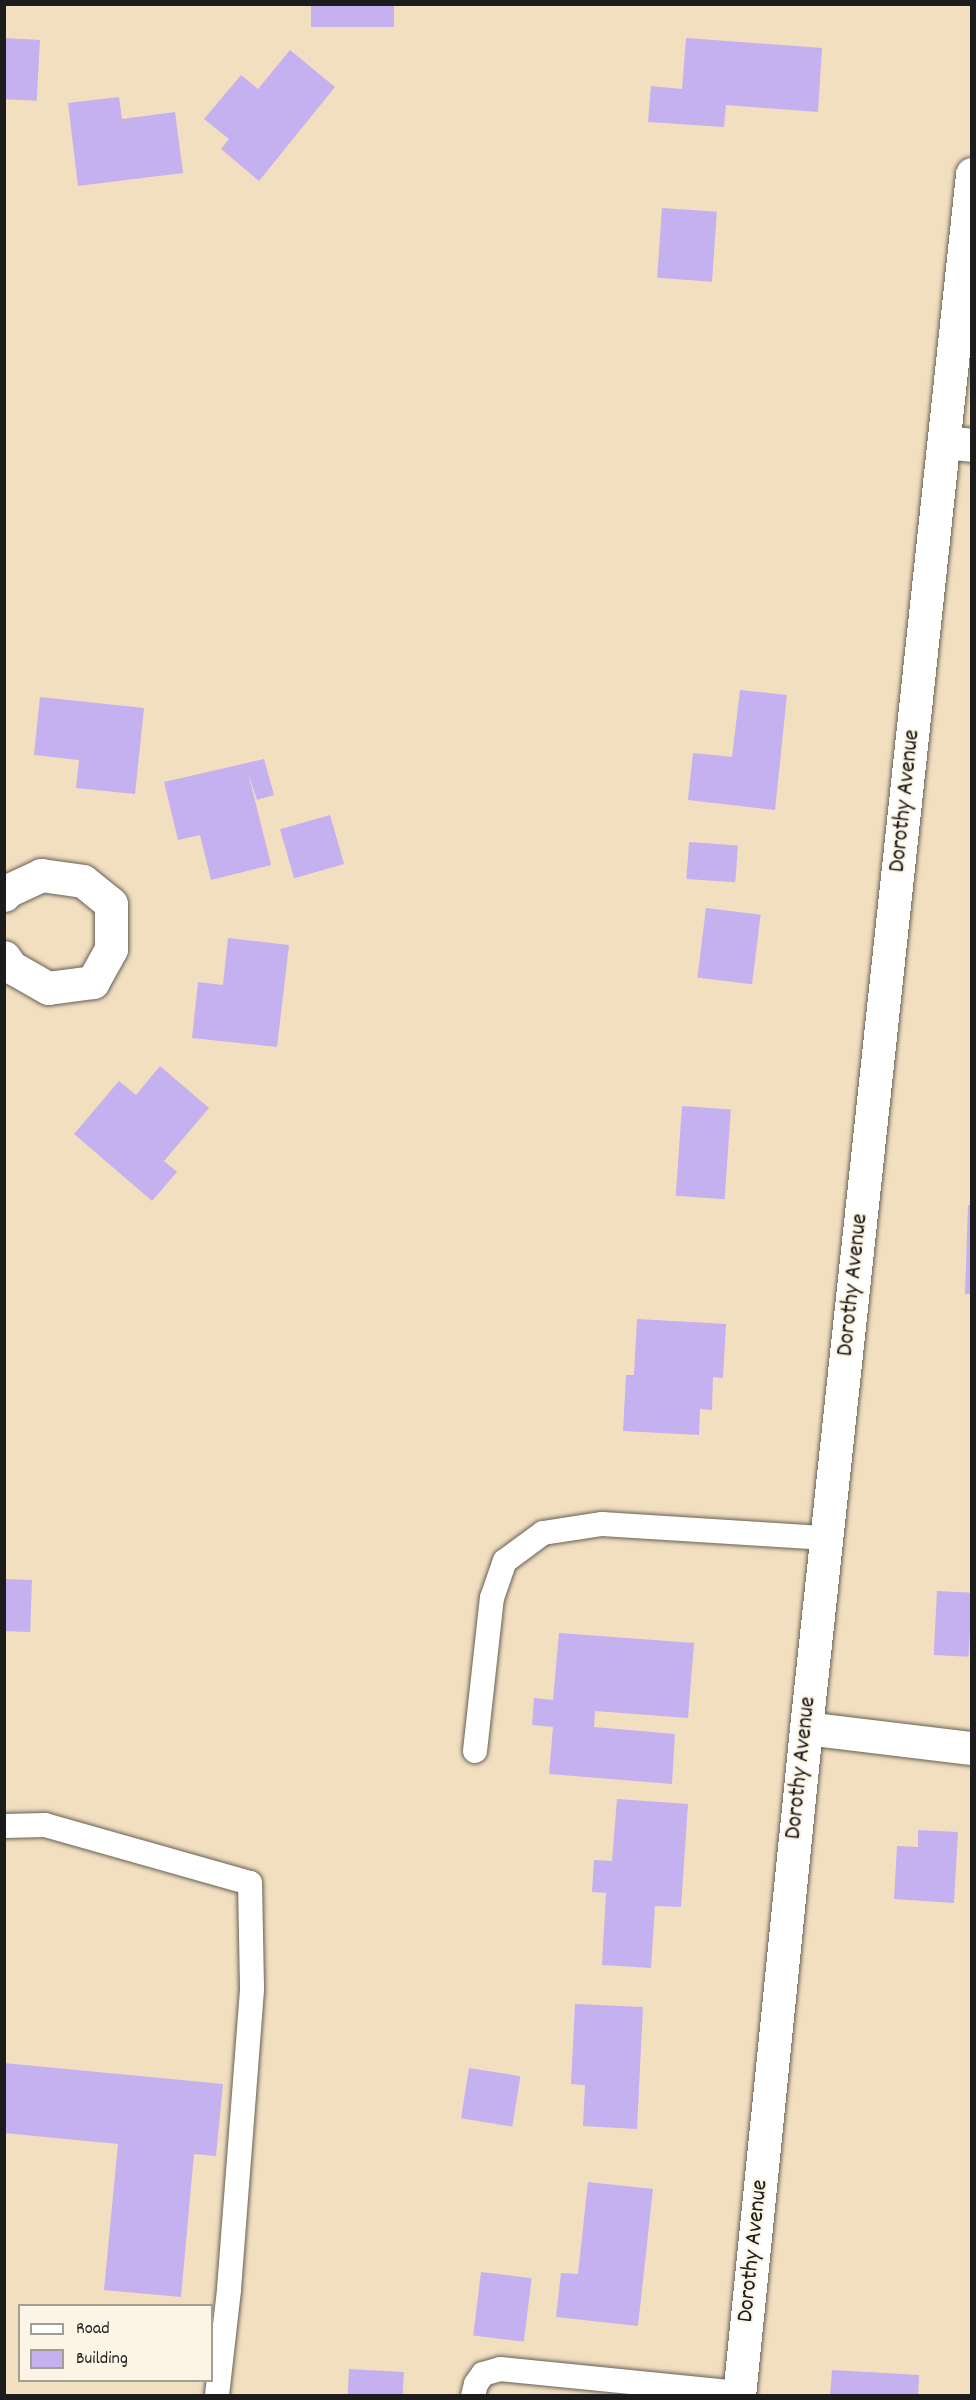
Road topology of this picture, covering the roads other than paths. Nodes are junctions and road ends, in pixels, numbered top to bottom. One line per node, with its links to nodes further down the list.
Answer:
1 (972, 174): 2 (street, Dorothy Avenue)
2 (958, 443): 5 (street, Dorothy Avenue)
3 (4, 895): 4 (street)
4 (4, 957)
5 (827, 1538): 6 (street, Dorothy Avenue); 8 (lane)
6 (806, 1728): 7 (street); 11 (street, Dorothy Avenue)
7 (972, 1749)
8 (476, 1751)
9 (4, 1827): 12 (lane)
10 (478, 2385): 11 (lane)
11 (739, 2394)
12 (217, 2396)

